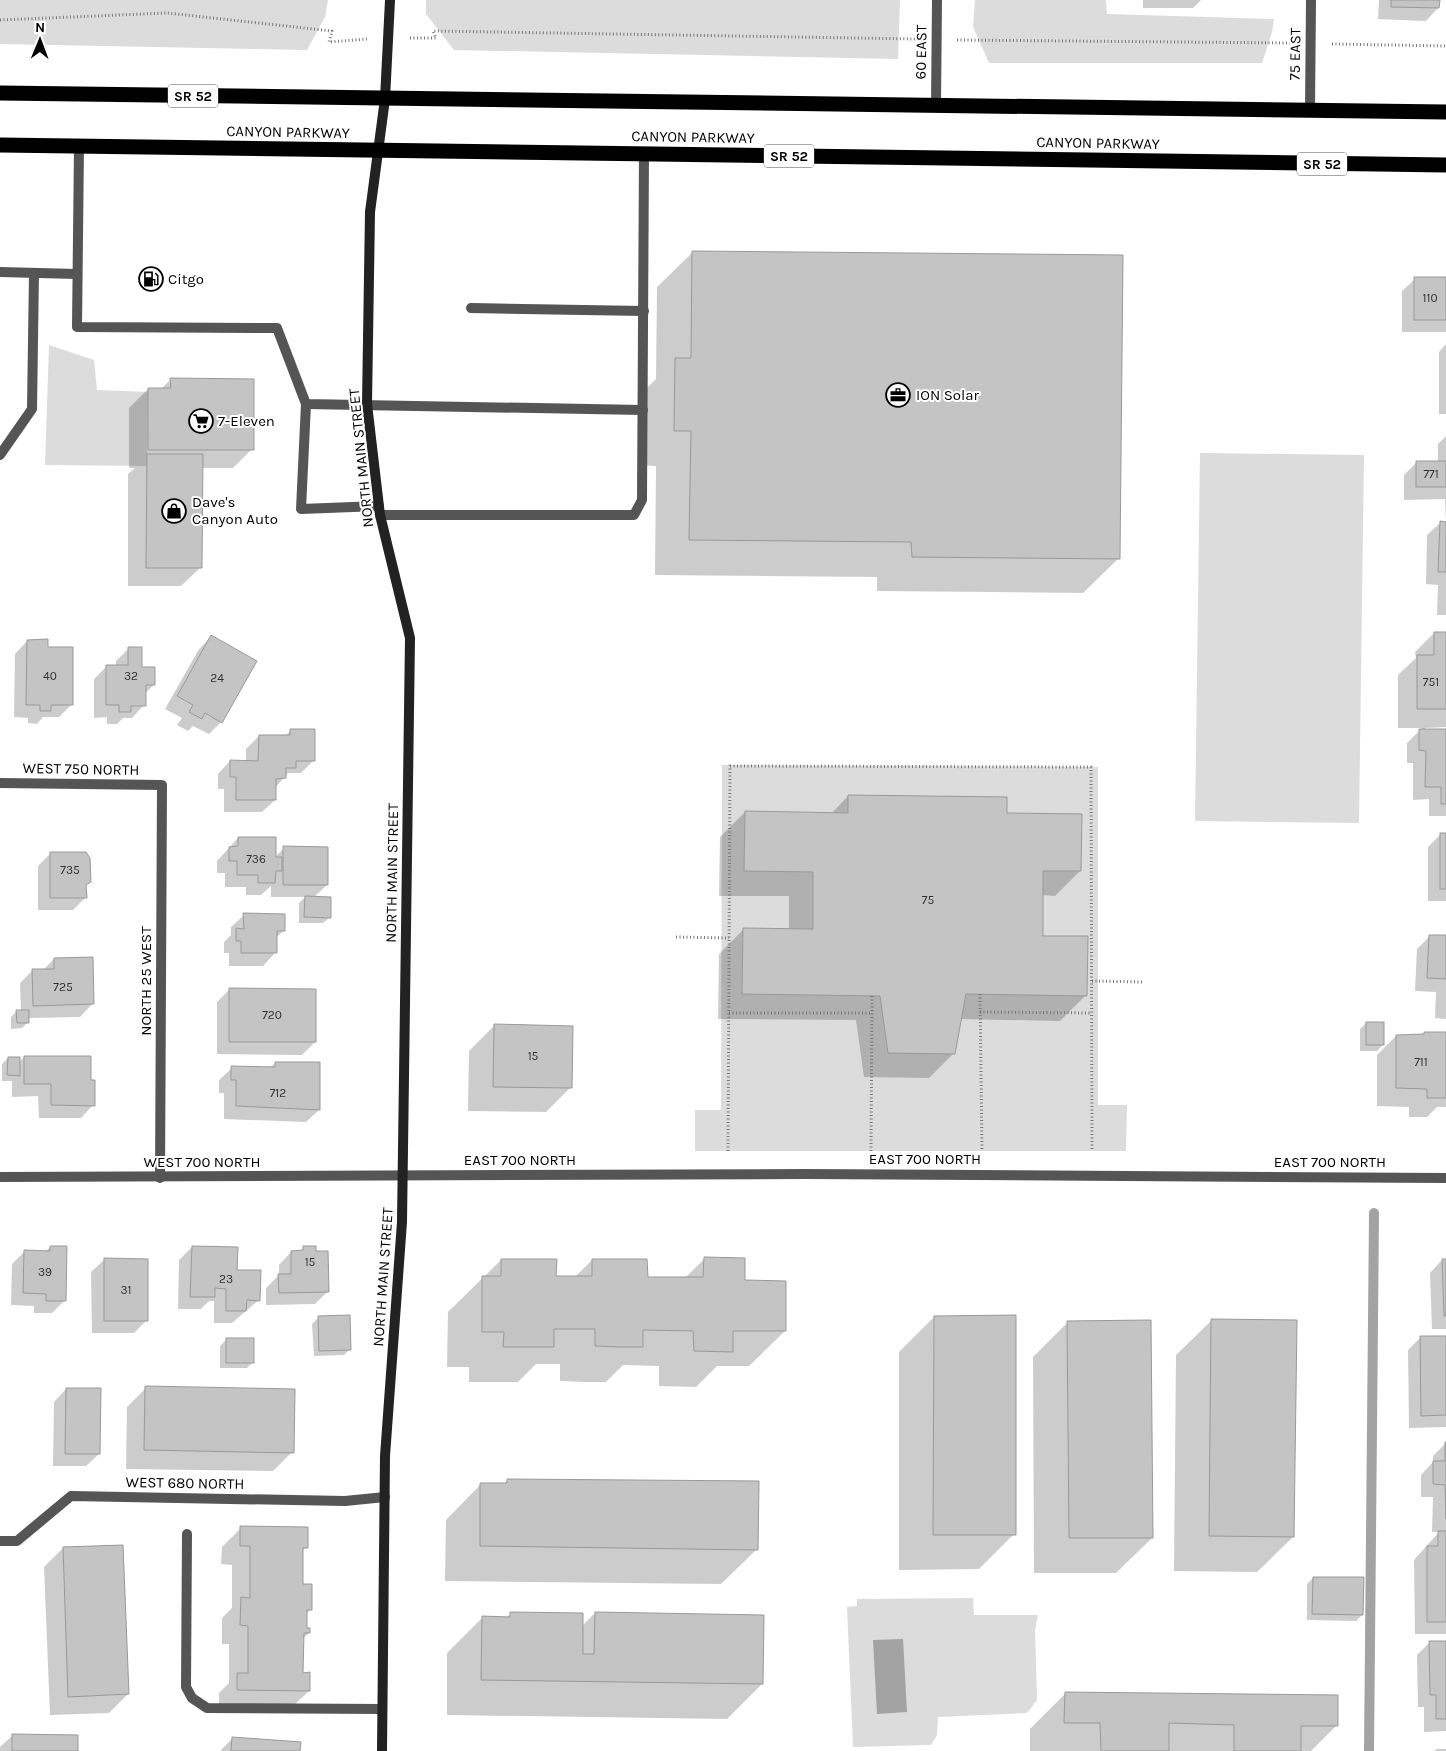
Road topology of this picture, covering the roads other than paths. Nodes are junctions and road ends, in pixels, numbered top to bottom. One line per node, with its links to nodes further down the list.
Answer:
1 (390, 0): 5 (street, NORTH MAIN STREET)
2 (937, 0): 6 (street, 60 EAST)
3 (1311, 0): 7 (street, 75 EAST)
4 (0, 93): 5 (highway, SR 52)
5 (385, 99): 6 (highway, SR 52); 11 (street, NORTH MAIN STREET)
6 (936, 105): 7 (highway, SR 52)
7 (1310, 109): 8 (highway, SR 52)
8 (1446, 112)
9 (0, 145): 10 (highway, CANYON PARKWAY / SR 52)
10 (79, 146): 11 (highway, CANYON PARKWAY / SR 52); 16 (street)
11 (379, 152): 12 (highway, CANYON PARKWAY / SR 52); 20 (street, NORTH MAIN STREET)
12 (644, 154): 13 (highway, CANYON PARKWAY / SR 52); 18 (street)
13 (1446, 166)
14 (0, 272): 15 (street)
15 (34, 273): 16 (street); 22 (street)
16 (77, 274): 19 (street)
17 (472, 308): 18 (street)
18 (644, 310): 21 (street)
19 (306, 404): 20 (street); 23 (street)
20 (368, 404): 21 (street); 23 (street, NORTH MAIN STREET)
21 (643, 410): 23 (street)
22 (0, 455)
23 (379, 510): 26 (street, NORTH MAIN STREET)
24 (0, 783): 25 (street, WEST 750 NORTH)
25 (162, 785): 28 (street, NORTH 25 WEST)
26 (403, 1175): 28 (street, WEST 700 NORTH); 29 (street, EAST 700 NORTH); 30 (street, NORTH MAIN STREET)
27 (0, 1177): 28 (street, WEST 700 NORTH)
28 (160, 1178)
29 (1446, 1178)
30 (385, 1496): 32 (street, WEST 680 NORTH); 33 (street, NORTH MAIN STREET)
31 (187, 1534): 33 (street)
32 (0, 1541)
33 (382, 1709): 34 (street, NORTH MAIN STREET)
34 (382, 1751)

